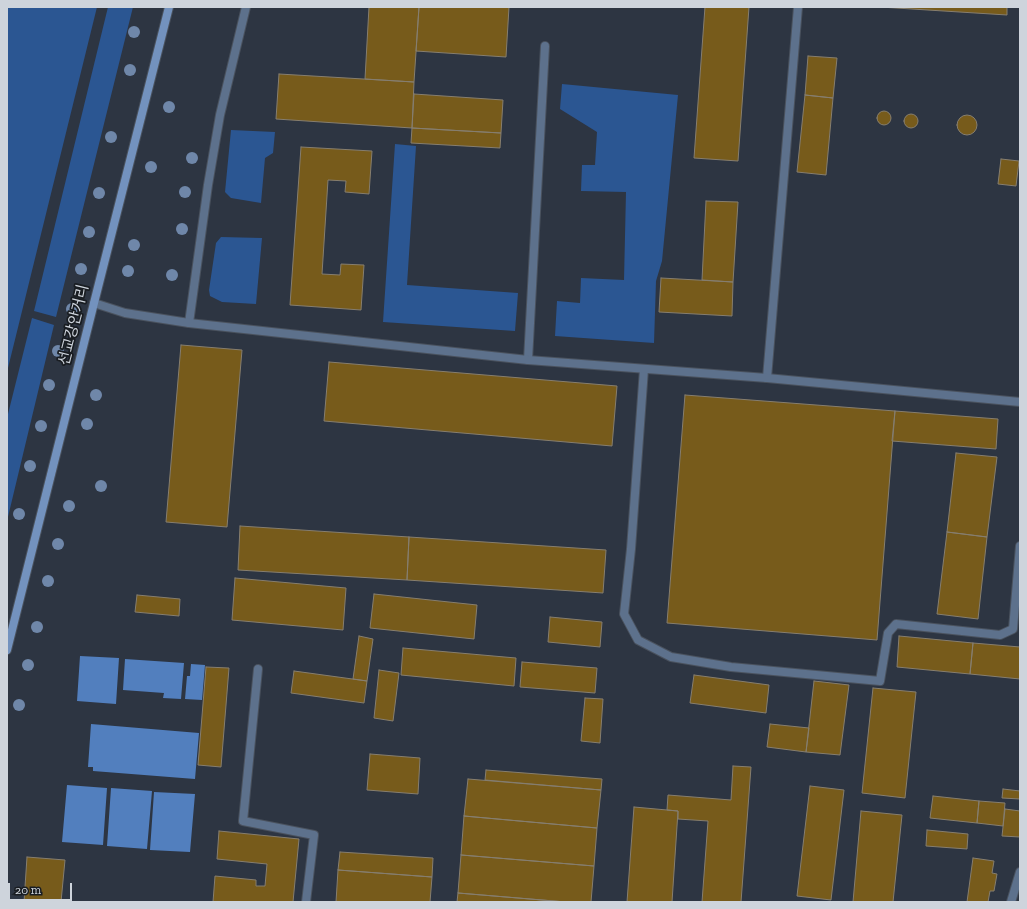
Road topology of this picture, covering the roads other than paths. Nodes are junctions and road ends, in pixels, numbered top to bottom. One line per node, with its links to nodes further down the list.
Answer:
1 (169, 7): 5 (main road, 선교강안거리)
2 (246, 7): 6 (street)
3 (798, 7): 9 (street)
4 (545, 46): 7 (street)
5 (94, 303): 6 (street); 12 (main road, 선교강안거리)
6 (189, 323): 7 (street)
7 (528, 360): 8 (street)
8 (644, 369): 9 (street); 11 (street)
9 (767, 378): 10 (street)
10 (1020, 402)
11 (1020, 546)
12 (7, 650)
13 (258, 669): 15 (street)
14 (1020, 872): 16 (street)
15 (306, 902)
16 (1011, 902)

